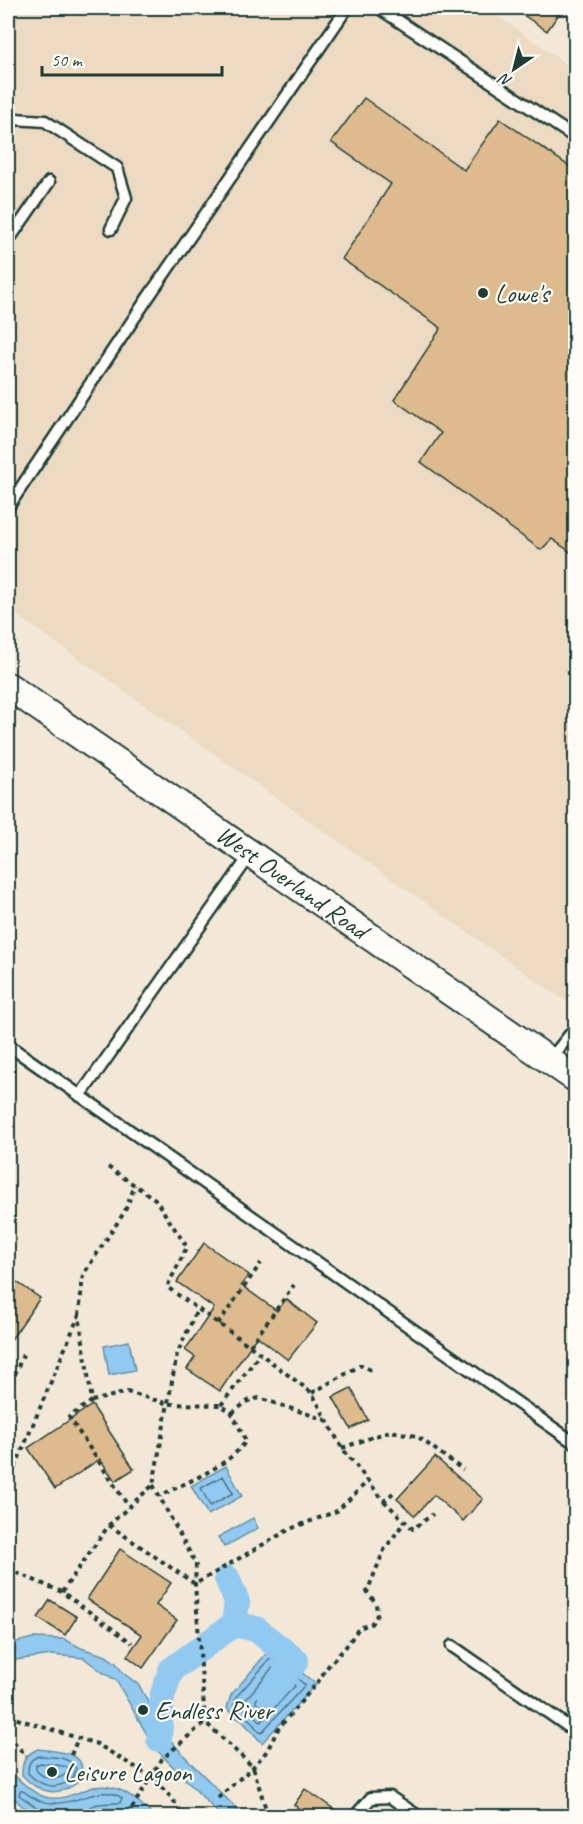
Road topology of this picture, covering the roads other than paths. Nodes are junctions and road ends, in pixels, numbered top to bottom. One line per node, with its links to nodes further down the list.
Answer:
1 (347, 8): 8 (lane)
2 (380, 8): 4 (lane)
3 (8, 127): 6 (lane)
4 (576, 138)
5 (49, 182): 7 (lane)
6 (111, 229)
7 (8, 241)
8 (8, 507)
9 (8, 686): 10 (street, West Overland Road)
10 (251, 853): 13 (street, West Overland Road); 15 (lane)
11 (576, 1027): 13 (lane)
12 (8, 1045): 15 (lane)
13 (549, 1061): 14 (street, West Overland Road)
14 (576, 1079)
15 (80, 1096): 16 (lane)
16 (576, 1444)
17 (452, 1646): 18 (lane)
18 (576, 1732)
19 (355, 1816): 20 (lane)
20 (418, 1816)

